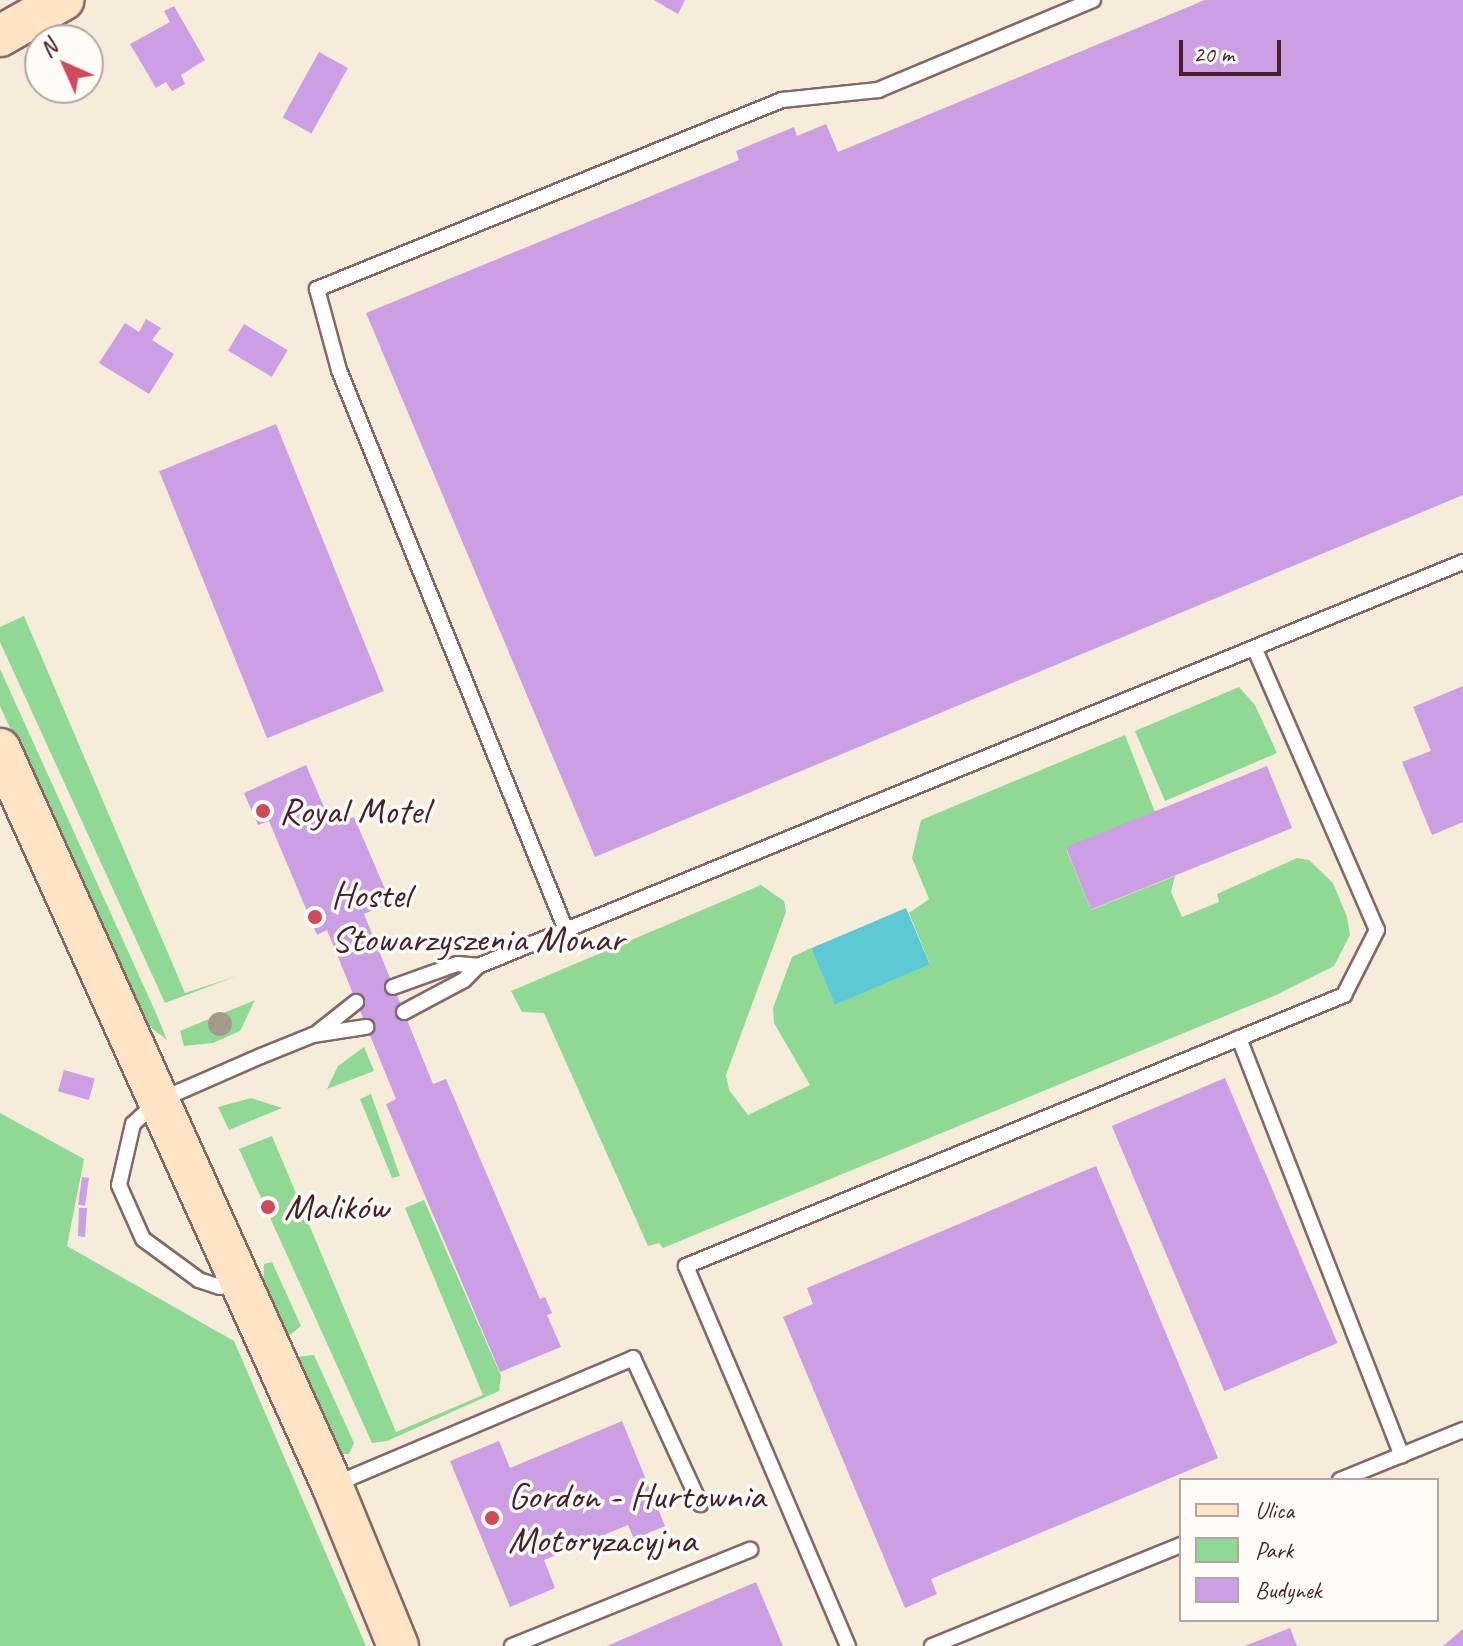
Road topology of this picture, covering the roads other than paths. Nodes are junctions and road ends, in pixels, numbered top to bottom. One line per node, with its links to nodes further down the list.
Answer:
1 (63, 0): 3 (street)
2 (1093, 0): 7 (lane)
3 (0, 36)
4 (1463, 562): 5 (lane)
5 (1255, 649): 7 (lane); 14 (lane)
6 (0, 749): 15 (street)
7 (566, 930): 8 (lane)
8 (478, 966): 9 (lane); 11 (lane)
9 (393, 987)
10 (356, 1002): 13 (lane)
11 (404, 1012)
12 (366, 1027): 13 (lane)
13 (313, 1035): 15 (lane)
14 (1239, 1038): 18 (lane); 26 (lane)
15 (158, 1101): 16 (street); 16 (lane)
16 (241, 1281): 20 (street)
17 (1463, 1430): 18 (lane)
18 (1402, 1455): 19 (lane)
19 (1345, 1478)
20 (332, 1485): 21 (lane); 24 (street)
21 (700, 1504)
22 (1179, 1546): 27 (lane)
23 (750, 1550): 25 (lane)
24 (397, 1645)
25 (512, 1646)
26 (848, 1646)
27 (932, 1646)

